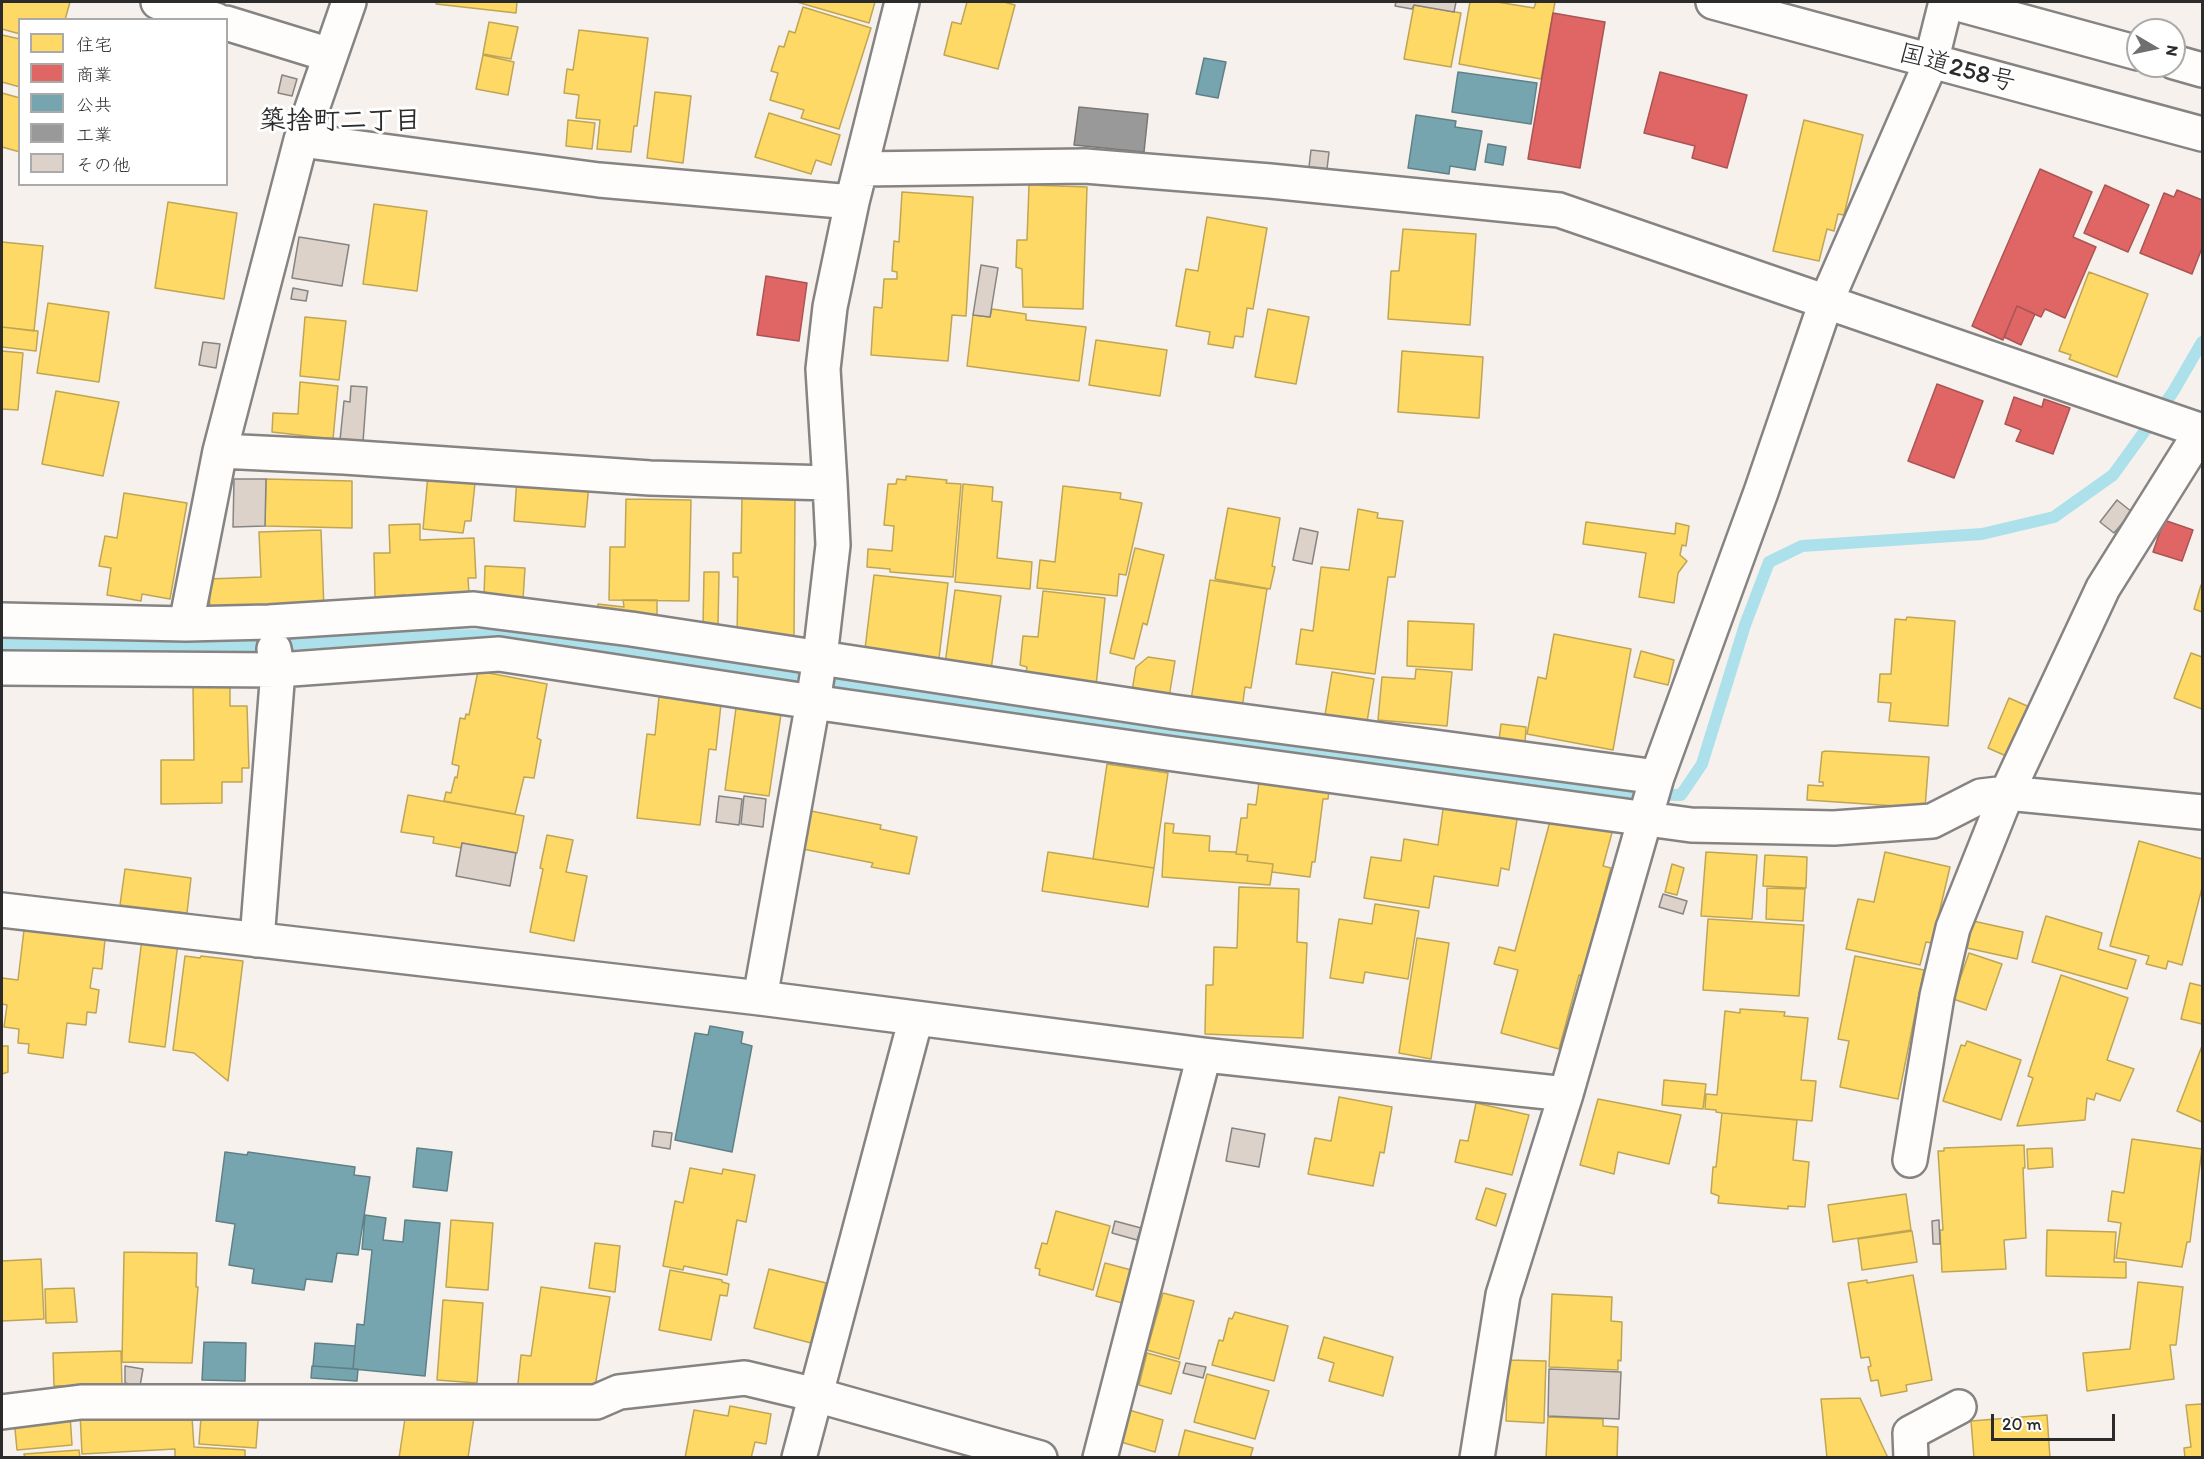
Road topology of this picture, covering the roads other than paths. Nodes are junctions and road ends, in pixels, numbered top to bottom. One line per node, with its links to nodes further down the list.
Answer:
1 (158, 2): 7 (main road)
2 (350, 2): 10 (main road)
3 (902, 2): 16 (main road)
4 (1713, 2): 11 (main road, 国道258号)
5 (1946, 2): 11 (main road)
6 (1951, 2): 9 (main road)
7 (210, 18)
8 (228, 24): 10 (main road)
9 (2126, 50)
10 (330, 55): 15 (main road)
11 (1931, 62): 14 (main road, 国道258号); 18 (main road)
12 (2186, 65): 13 (main road)
13 (2202, 70)
14 (2202, 134)
15 (301, 140): 17 (main road); 20 (main road)
16 (861, 170): 17 (main road); 18 (main road)
17 (852, 202): 21 (main road)
18 (1826, 302): 19 (main road); 29 (main road)
19 (2202, 430): 30 (main road)
20 (220, 451): 21 (main road); 24 (main road)
21 (831, 483): 25 (main road)
22 (2, 620): 24 (main road)
23 (269, 622): 24 (main road); 25 (main road); 27 (main road)
24 (186, 624)
25 (820, 657): 28 (main road); 29 (main road)
26 (2, 668): 27 (main road)
27 (278, 670): 28 (main road); 34 (main road)
28 (813, 702): 32 (main road); 35 (main road)
29 (1657, 777): 32 (main road)
30 (2007, 793): 31 (main road); 32 (main road); 39 (main road)
31 (2202, 812)
32 (1645, 818): 38 (main road)
33 (2, 910): 34 (main road)
34 (258, 940): 35 (main road)
35 (760, 998): 36 (main road)
36 (916, 1018): 37 (main road); 40 (main road)
37 (1204, 1055): 38 (main road); 45 (main road)
38 (1566, 1094): 46 (main road)
39 (1910, 1160)
40 (816, 1395): 42 (main road); 43 (main road); 44 (main road)
41 (1959, 1407): 47 (main road)
42 (2, 1412)
43 (799, 1458)
44 (1040, 1458)
45 (1100, 1458)
46 (1477, 1458)
47 (1911, 1458)

